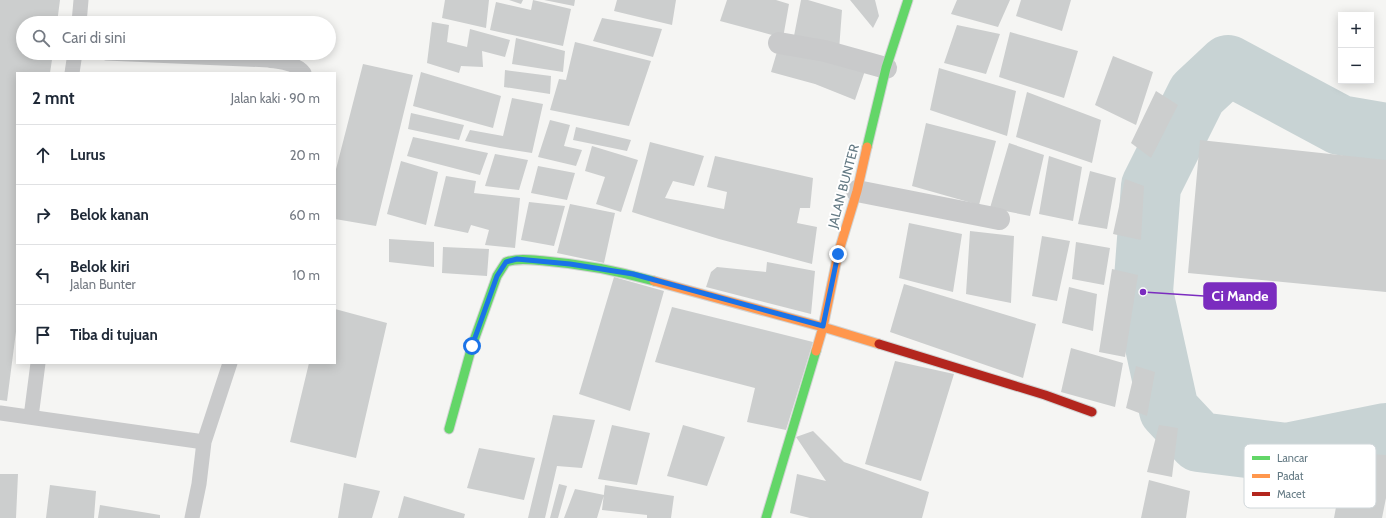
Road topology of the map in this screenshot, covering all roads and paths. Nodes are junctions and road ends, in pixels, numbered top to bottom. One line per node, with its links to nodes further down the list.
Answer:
1 (81, 0): 3 (lane)
2 (908, 0): 7 (street, JALAN BUNTER)
3 (79, 16)
4 (779, 43): 7 (street)
5 (74, 60): 8 (lane)
6 (269, 60): 9 (lane)
7 (886, 68): 10 (street, JALAN BUNTER)
8 (72, 72)
9 (303, 72)
10 (857, 191): 11 (street); 12 (street, JALAN BUNTER)
11 (999, 219)
12 (823, 326): 15 (street); 18 (street); 21 (street, JALAN BUNTER)
13 (38, 364): 17 (lane)
14 (230, 364): 19 (lane)
15 (1092, 412)
16 (0, 413): 17 (lane)
17 (31, 417): 19 (lane)
18 (449, 429)
19 (204, 442): 20 (lane)
20 (192, 518)
21 (766, 518)

